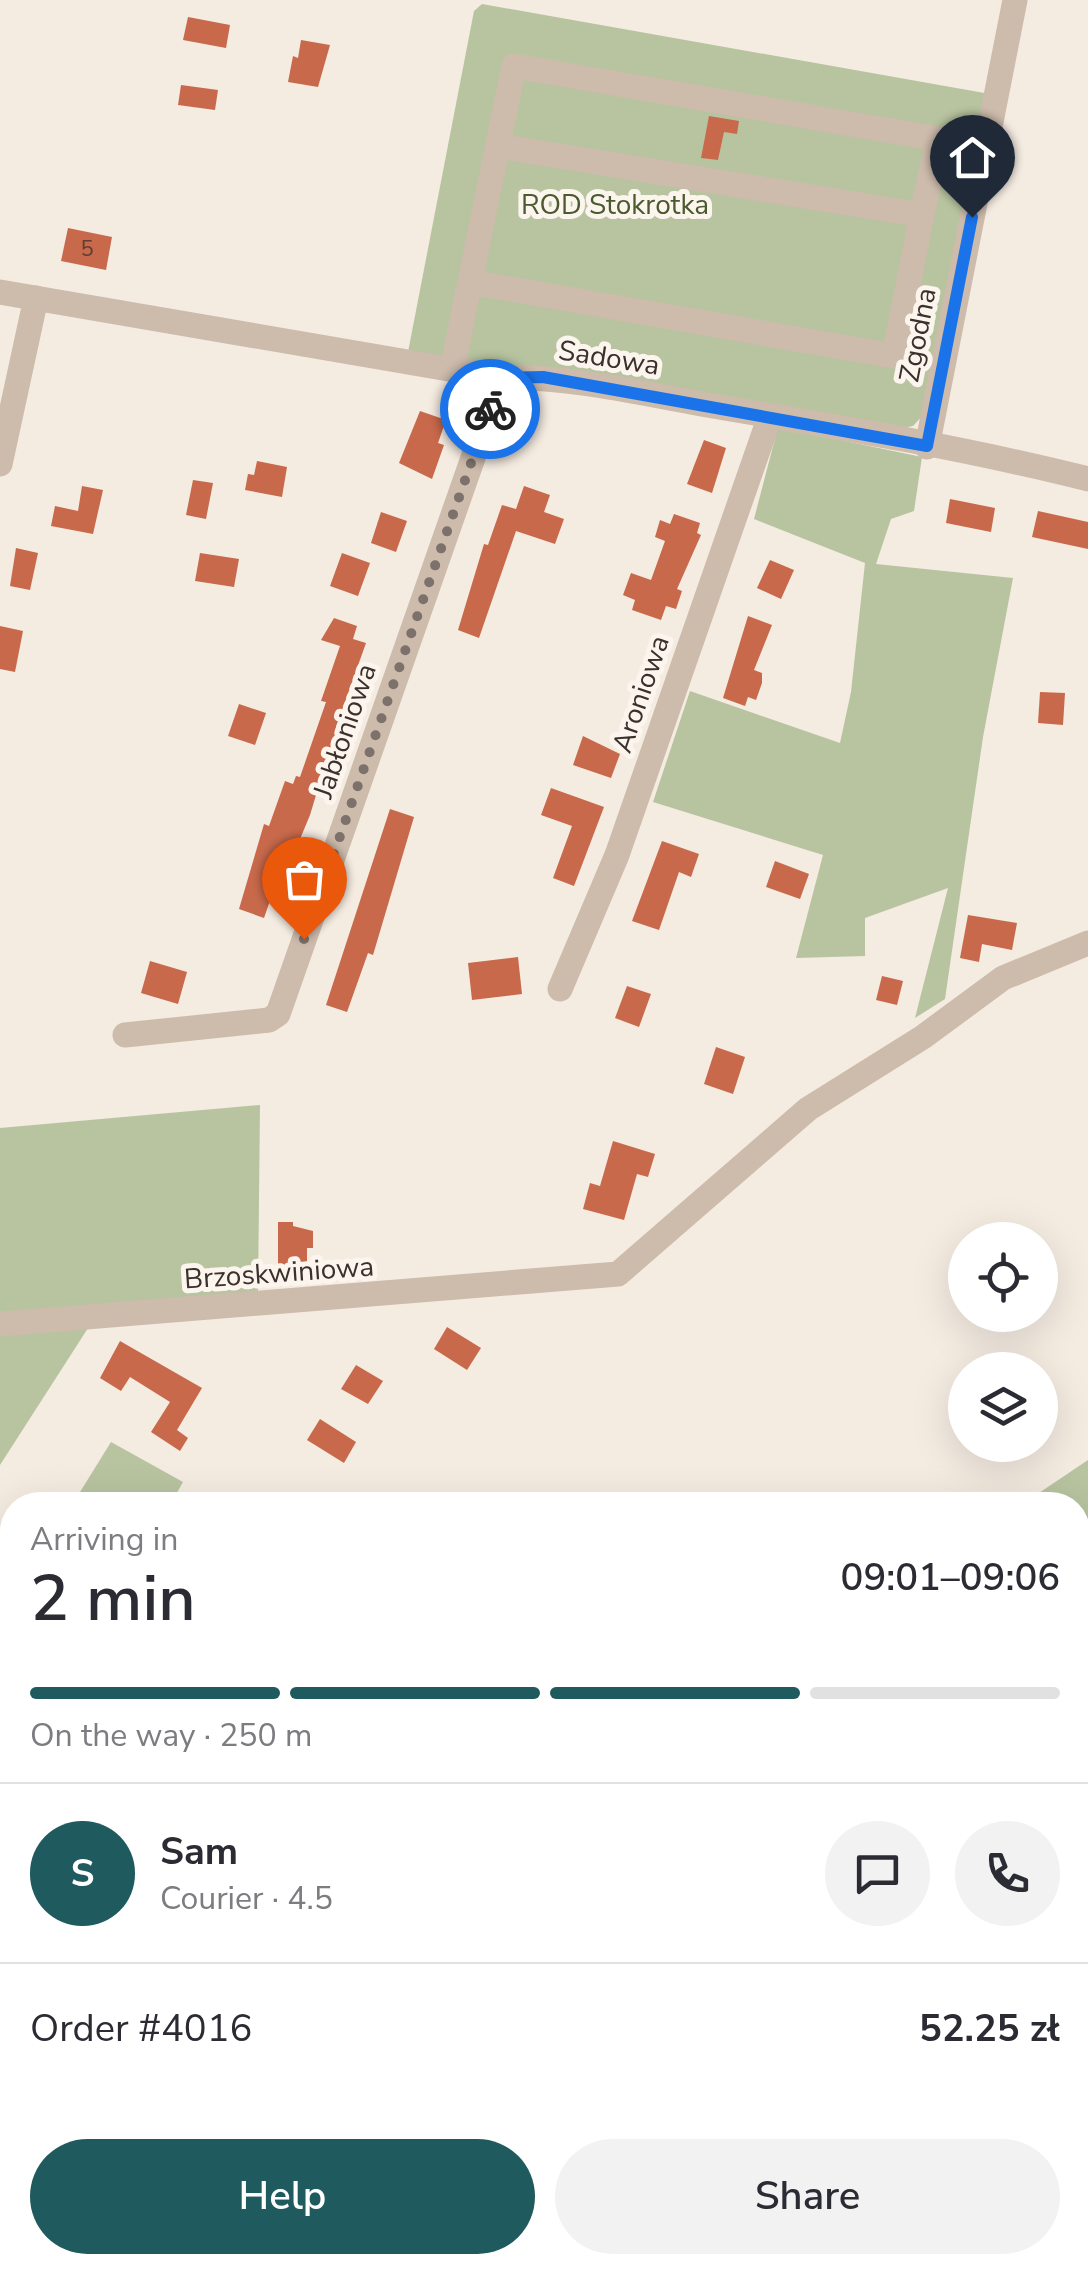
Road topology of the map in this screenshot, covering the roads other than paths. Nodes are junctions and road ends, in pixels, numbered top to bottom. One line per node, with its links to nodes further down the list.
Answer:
1 (1015, 0): 4 (street, Zgodna)
2 (938, 139): 3 (street); 4 (street); 5 (street)
3 (498, 146): 5 (street); 6 (street)
4 (986, 147): 12 (street, Zgodna)
5 (922, 215): 6 (street)
6 (470, 282): 9 (street)
7 (0, 292): 8 (street, Sadowa)
8 (36, 298): 9 (street, Sadowa); 13 (street)
9 (452, 370): 10 (street, Sadowa)
10 (501, 378): 11 (street, Sadowa); 17 (street, Jabłoniowa)
11 (770, 416): 12 (street, Sadowa); 16 (street, Aroniowa)
12 (927, 446): 14 (street, Sadowa)
13 (0, 464)
14 (1088, 479)
15 (1088, 943): 18 (street, Brzoskwiniowa)
16 (560, 989)
17 (124, 1035)
18 (0, 1324)

